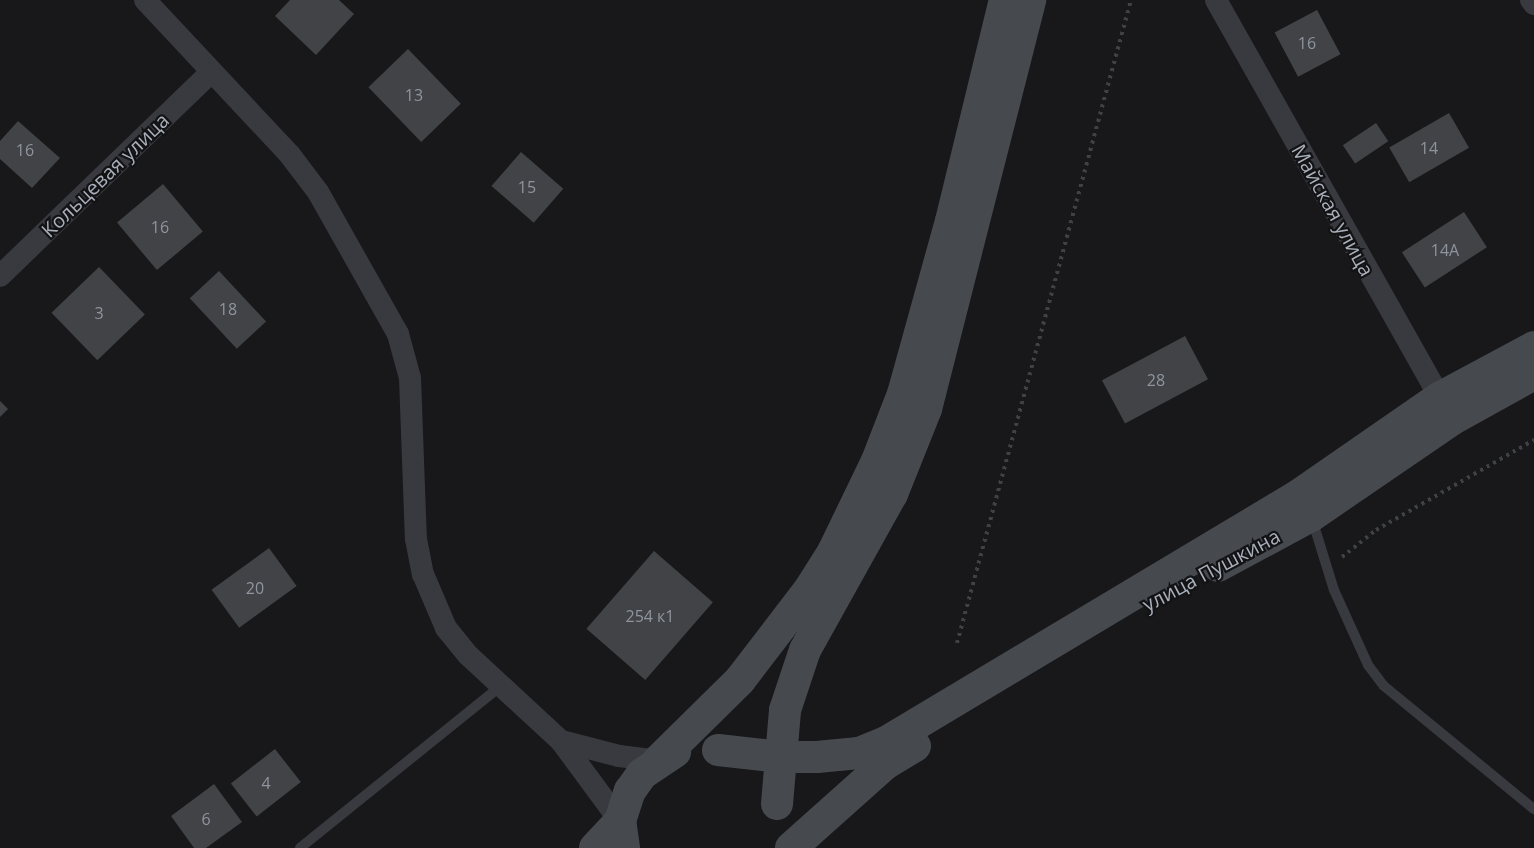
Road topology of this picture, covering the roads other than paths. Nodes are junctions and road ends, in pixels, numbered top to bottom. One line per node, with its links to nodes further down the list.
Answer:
1 (145, 0): 7 (street)
2 (1005, 0): 20 (main road)
3 (1030, 0): 15 (main road)
4 (1216, 0): 12 (street, Майская улица)
5 (1531, 0): 6 (street)
6 (1534, 4)
7 (169, 8): 8 (street)
8 (210, 73): 9 (street, Кольцевая улица); 14 (street)
9 (0, 276)
10 (1534, 346): 12 (main road)
11 (1534, 374): 12 (main road, улица Пушкина)
12 (1445, 409): 13 (main road, улица Пушкина)
13 (1305, 506): 19 (main road, улица Пушкина); 22 (lane)
14 (501, 686): 16 (street); 24 (lane)
15 (791, 690): 18 (main road); 19 (main road)
16 (561, 741): 20 (street); 23 (street)
17 (718, 750): 18 (main road); 20 (main road); 21 (main road)
18 (781, 757): 19 (main road); 21 (main road)
19 (872, 759): 27 (main road, улица Пушкина)
20 (658, 761): 23 (main road)
21 (777, 804): 26 (main road)
22 (1534, 809)
23 (622, 835): 25 (main road)
24 (300, 848)
25 (595, 848)
26 (778, 848)
27 (791, 848)

